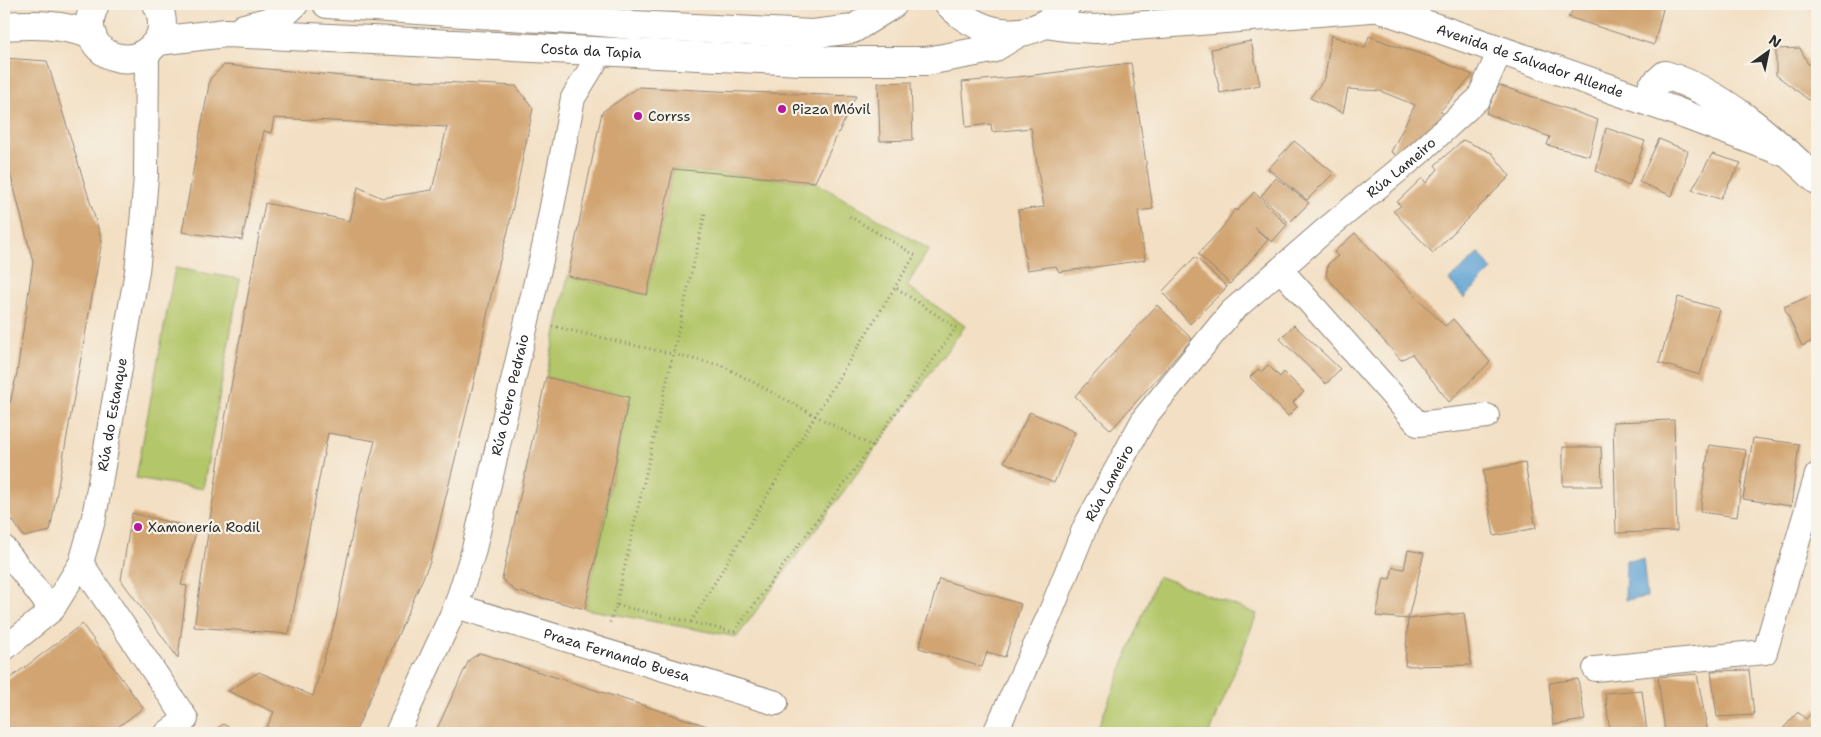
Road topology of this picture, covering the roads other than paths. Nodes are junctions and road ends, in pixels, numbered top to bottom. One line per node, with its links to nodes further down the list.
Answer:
1 (95, 4): 14 (main road)
2 (157, 4): 15 (main road)
3 (294, 4): 13 (main road)
4 (327, 4): 10 (main road, Costa da Tapia)
5 (893, 4): 10 (main road, Costa da Tapia)
6 (949, 4): 12 (main road)
7 (1067, 4): 12 (main road, Costa da Tapia)
8 (1417, 4): 9 (main road)
9 (1379, 8): 12 (main road); 16 (main road, Avenida de Salvador Allende)
10 (601, 13)
11 (4, 26): 14 (main road)
12 (1032, 28): 17 (main road, Costa da Tapia)
13 (226, 33): 15 (main road, Costa da Tapia); 17 (main road, Costa da Tapia)
14 (92, 35): 15 (main road, Costa da Tapia)
15 (153, 47): 23 (street, Rúa do Estanque)
16 (1500, 50): 18 (main road, Avenida de Salvador Allende); 19 (street, Rúa Lameiro)
17 (601, 52): 24 (street, Rúa Otero Pedraio)
18 (1817, 180)
19 (1281, 270): 20 (street); 31 (street, Rúa Lameiro)
20 (1487, 416)
21 (1817, 475): 27 (street)
22 (4, 548): 25 (street)
23 (81, 563): 25 (street, Rúa do Estanque); 29 (street)
24 (456, 606): 28 (street, Praza Fernando Buesa); 30 (street, Rúa Otero Pedraio)
25 (52, 610): 26 (street, Rúa do Estanque)
26 (4, 649)
27 (1595, 669)
28 (776, 703)
29 (167, 733)
30 (397, 733)
31 (995, 733)

